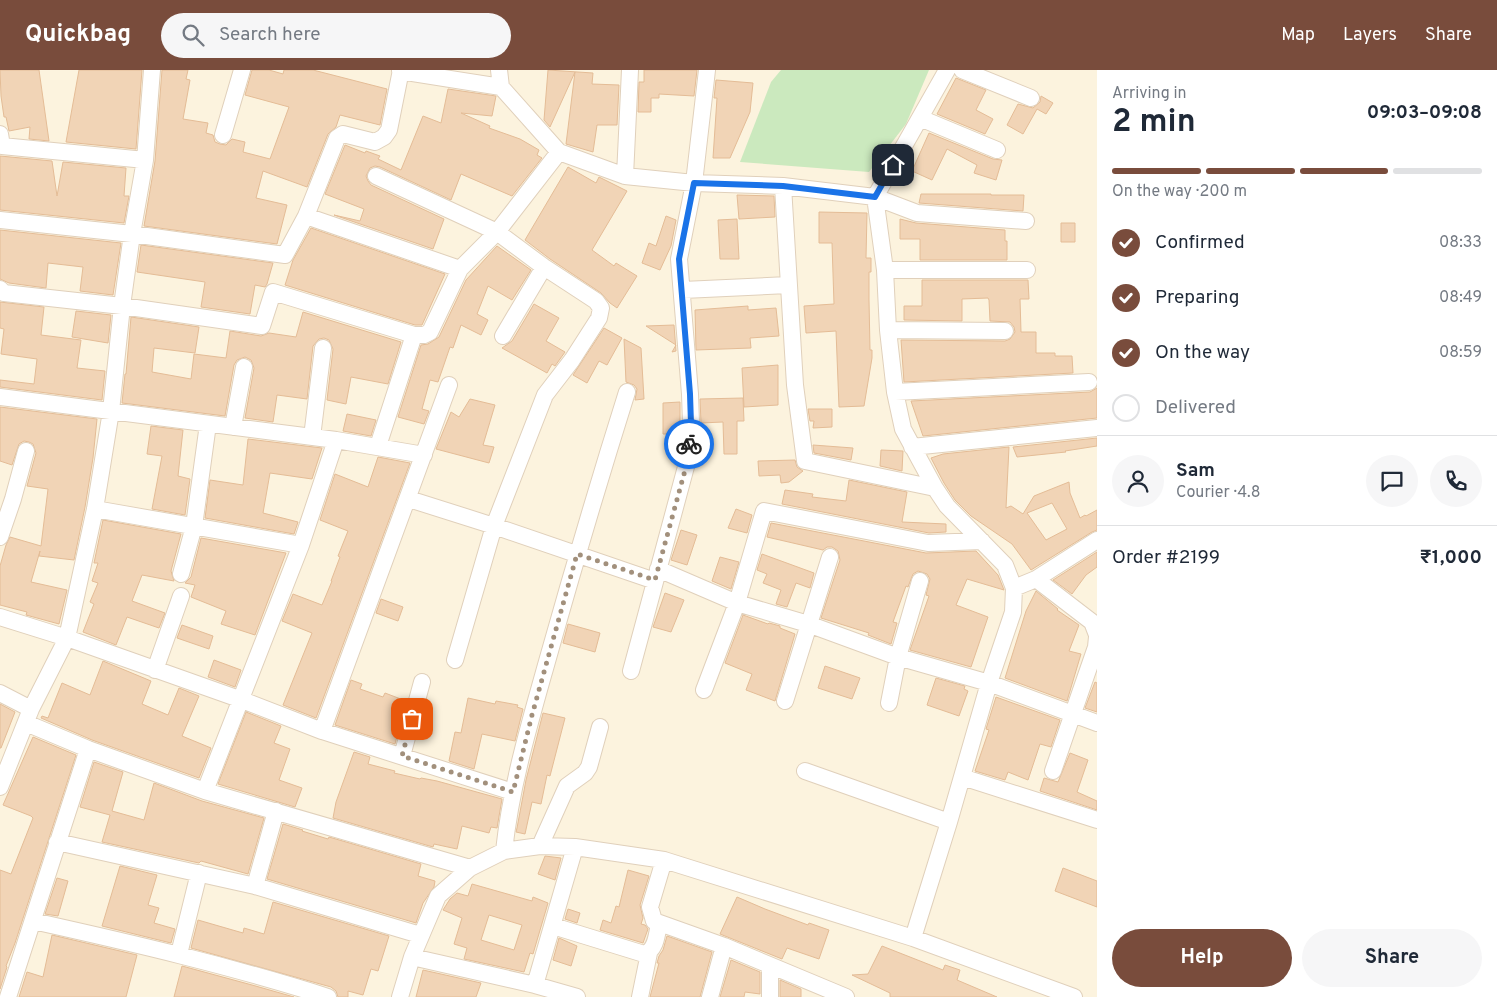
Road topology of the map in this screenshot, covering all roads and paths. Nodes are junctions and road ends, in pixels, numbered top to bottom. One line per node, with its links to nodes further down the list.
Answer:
1 (152, 70): 16 (street)
2 (242, 70): 12 (street)
3 (499, 70): 9 (street)
4 (630, 70): 18 (street)
5 (707, 70): 19 (street)
6 (947, 70): 11 (street)
7 (962, 70): 10 (street)
8 (400, 71): 9 (street); 22 (street)
9 (500, 87): 15 (street)
10 (1031, 98)
11 (920, 118): 14 (street); 21 (street)
12 (223, 135)
13 (1, 142): 16 (street)
14 (997, 150)
15 (559, 152): 18 (street); 25 (street)
16 (145, 160): 26 (street)
17 (376, 176): 25 (street)
18 (625, 176): 19 (street)
19 (694, 183): 20 (street); 33 (street)
20 (783, 186): 21 (street); 31 (street)
21 (875, 197): 24 (street); 29 (street)
22 (306, 216): 26 (street); 28 (street)
23 (0, 220): 26 (street)
24 (1026, 221)
25 (497, 232): 27 (street); 28 (street)
26 (132, 234): 34 (street)
27 (544, 267): 38 (street); 60 (street)
28 (460, 269): 37 (street)
29 (884, 270): 30 (street); 35 (street)
30 (1027, 270)
31 (788, 285): 33 (street); 56 (street)
32 (0, 289): 34 (street)
33 (683, 290): 68 (street)
34 (122, 306): 37 (street); 46 (street)
35 (888, 330): 36 (street); 44 (street)
36 (1005, 330)
37 (414, 335): 52 (street)
38 (503, 336)
39 (323, 348): 50 (street)
40 (244, 367): 48 (street)
41 (1090, 382): 44 (street)
42 (449, 385): 55 (street)
43 (626, 392): 65 (street)
44 (895, 392): 53 (street)
45 (0, 397): 46 (street)
46 (111, 411): 47 (street); 58 (street)
47 (208, 424): 48 (street); 59 (street)
48 (233, 428): 50 (street)
49 (1097, 428): 53 (street)
50 (312, 437): 51 (street)
51 (336, 440): 52 (street); 64 (street)
52 (378, 446): 55 (street)
53 (912, 446): 56 (street)
54 (26, 451): 61 (street)
55 (424, 455): 57 (street)
56 (934, 488): 63 (street)
57 (408, 499): 60 (street); 93 (street)
58 (95, 509): 59 (street); 77 (street)
59 (194, 526): 64 (street); 67 (street)
60 (494, 526): 65 (street); 79 (street)
61 (0, 537)
62 (1097, 540): 70 (street)
63 (982, 541): 71 (street); 73 (street)
64 (301, 545): 86 (street)
65 (577, 554): 68 (street); 101 (street)
66 (830, 557): 75 (street)
67 (181, 574)
68 (656, 575): 73 (street); 81 (street)
69 (920, 580): 78 (street)
70 (1036, 580): 71 (street); 76 (street)
71 (1014, 588): 83 (street)
72 (181, 596): 80 (street)
73 (737, 603): 75 (street); 84 (street)
74 (0, 617): 77 (street)
75 (808, 624): 78 (street); 87 (street)
76 (1097, 636): 89 (street)
77 (67, 638): 80 (street); 90 (street)
78 (898, 656): 83 (street); 88 (street)
79 (455, 660)
80 (155, 670): 86 (street)
81 (631, 671)
82 (422, 682): 95 (street)
83 (989, 683): 89 (street); 98 (street)
84 (704, 690)
85 (0, 693): 90 (street)
86 (242, 700): 93 (street); 100 (street)
87 (785, 701)
88 (889, 703)
89 (1074, 715): 91 (street); 97 (street)
90 (28, 716): 94 (street); 99 (street)
91 (1097, 723)
92 (600, 727): 106 (street)
93 (322, 731): 95 (street)
94 (88, 749): 100 (street); 105 (street)
95 (402, 756): 101 (street)
96 (805, 771): 104 (street)
97 (1053, 771)
98 (962, 777): 103 (street); 104 (street)
99 (0, 787)
100 (205, 791): 102 (street)
101 (513, 792): 108 (street)
102 (276, 811): 110 (street); 112 (street)
103 (1097, 820)
104 (949, 822): 117 (street)
105 (58, 842): 111 (street); 113 (street)
106 (540, 846): 107 (street); 108 (street)
107 (575, 847): 109 (street); 115 (street)
108 (504, 851): 110 (street)
109 (664, 860): 114 (street); 117 (street)
110 (470, 868): 116 (street)
111 (199, 873): 112 (street); 120 (street)
112 (255, 886): 116 (street)
113 (33, 920): 120 (street); 125 (street)
114 (659, 923): 118 (street); 119 (street)
115 (553, 926): 119 (street); 124 (street)
116 (420, 935): 121 (street)
117 (913, 938): 134 (street)
118 (724, 946): 122 (street); 130 (street)
119 (649, 953): 129 (street)
120 (179, 954): 126 (street)
121 (412, 957): 124 (street); 127 (street)
122 (770, 966): 123 (street); 131 (street)
123 (806, 980): 132 (street); 133 (street)
124 (535, 985): 128 (street)
125 (8, 997)
126 (328, 997)
127 (400, 997)
128 (577, 997)
129 (640, 997)
130 (710, 997)
131 (770, 997)
132 (808, 997)
133 (846, 997)
134 (1074, 997)

